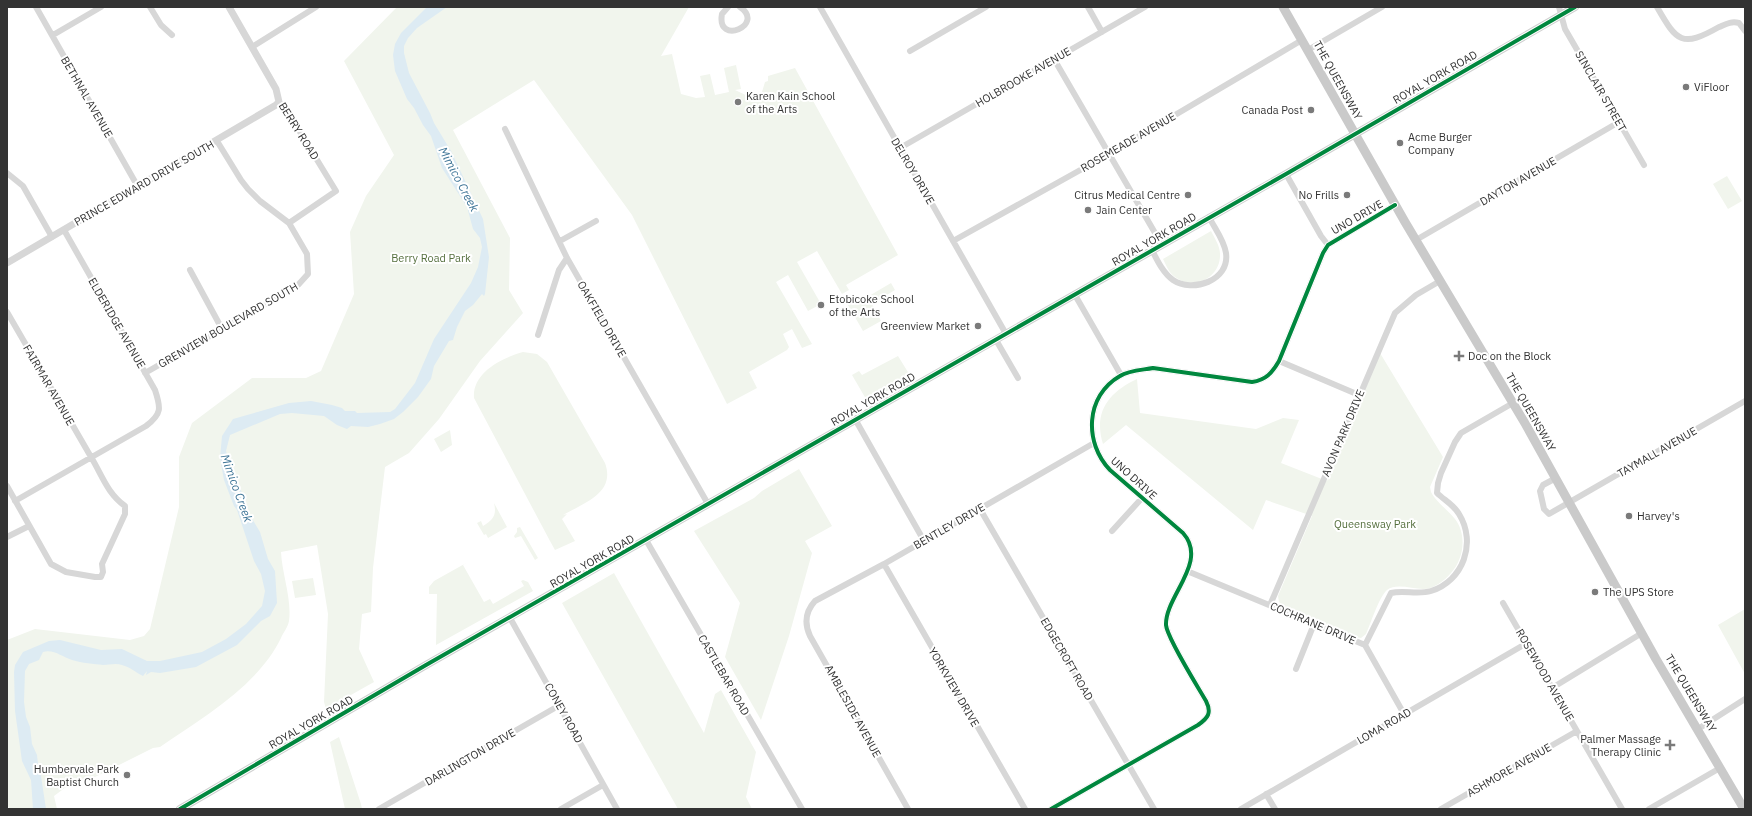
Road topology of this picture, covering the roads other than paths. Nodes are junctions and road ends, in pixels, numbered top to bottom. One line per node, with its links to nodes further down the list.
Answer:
1 (36, 7): 21 (street, BETHNAL AVENUE)
2 (101, 7): 21 (street)
3 (150, 7): 20 (street)
4 (229, 7): 23 (street, BERRY ROAD)
5 (316, 7): 23 (street)
6 (728, 7): 7 (street)
7 (740, 7)
8 (986, 7): 25 (street)
9 (1088, 7): 19 (street)
10 (1145, 7): 19 (street, HOLBROOKE AVENUE)
11 (1283, 7): 22 (main road, THE QUEENSWAY)
12 (1382, 7): 24 (street)
13 (1559, 7): 17 (street, SINCLAIR STREET)
14 (1575, 7): 17 (main road, ROYAL YORK ROAD)
15 (1657, 7): 18 (street)
16 (823, 8): 32 (street, DELROY DRIVE)
17 (1561, 16): 28 (street, SINCLAIR STREET); 30 (main road, ROYAL YORK ROAD)
18 (1745, 31)
19 (1102, 32): 26 (street, HOLBROOKE AVENUE)
20 (172, 35)
21 (53, 36): 37 (street, BETHNAL AVENUE)
22 (1302, 40): 24 (main road, THE QUEENSWAY); 33 (street, ROSEMEADE AVENUE)
23 (252, 47): 27 (street, BERRY ROAD)
24 (1308, 50): 30 (main road, THE QUEENSWAY)
25 (910, 51)
26 (1054, 59): 32 (street, HOLBROOKE AVENUE); 33 (street)
27 (279, 102): 31 (street, PRINCE EDWARD DRIVE SOUTH); 41 (street, BERRY ROAD)
28 (1619, 122): 34 (street, SINCLAIR STREET); 44 (street, DAYTON AVENUE)
29 (505, 129): 45 (street, OAKFIELD DRIVE)
30 (1355, 134): 36 (main road, ROYAL YORK ROAD); 38 (main road, THE QUEENSWAY)
31 (217, 141): 37 (street, PRINCE EDWARD DRIVE SOUTH); 41 (street, GRENVIEW BOULEVARD SOUTH)
32 (900, 148): 46 (street, DELROY DRIVE)
33 (1109, 154): 46 (street, ROSEMEADE AVENUE); 47 (street)
34 (1644, 165)
35 (7, 173): 43 (street)
36 (1286, 174): 39 (main road, ROYAL YORK ROAD); 48 (street)
37 (138, 186): 42 (street, PRINCE EDWARD DRIVE SOUTH)
38 (1395, 205): 44 (main road, THE QUEENSWAY); 48 (street, UNO DRIVE)
39 (1209, 218): 47 (main road, ROYAL YORK ROAD); 49 (street)
40 (596, 221): 45 (street)
41 (290, 223): 56 (street, GRENVIEW BOULEVARD SOUTH)
42 (64, 230): 43 (street, PRINCE EDWARD DRIVE SOUTH); 61 (street, ELDERIDGE AVENUE)
43 (52, 236): 51 (street, PRINCE EDWARD DRIVE SOUTH)
44 (1416, 240): 53 (main road, THE QUEENSWAY)
45 (560, 241): 50 (street, OAKFIELD DRIVE)
46 (953, 241): 57 (street, DELROY DRIVE)
47 (1162, 245): 49 (main road, ROYAL YORK ROAD)
48 (1328, 245): 60 (street, UNO DRIVE)
49 (1152, 250): 54 (main road, ROYAL YORK ROAD)
50 (567, 258): 58 (street); 75 (street, OAKFIELD DRIVE)
51 (7, 263)
52 (190, 270): 56 (street)
53 (1440, 282): 64 (street, AVON PARK DRIVE); 66 (main road, THE QUEENSWAY)
54 (1075, 295): 57 (main road, ROYAL YORK ROAD); 62 (street)
55 (7, 312): 69 (street, FAIRMAR AVENUE)
56 (222, 329): 61 (street, GRENVIEW BOULEVARD SOUTH)
57 (1006, 334): 59 (main road, ROYAL YORK ROAD)
58 (538, 335)
59 (996, 340): 63 (street); 67 (main road, ROYAL YORK ROAD)
60 (1279, 361): 62 (street, UNO DRIVE); 64 (street)
61 (146, 373): 69 (street, ELDERIDGE AVENUE)
62 (1121, 375): 68 (street, UNO DRIVE)
63 (1018, 378)
64 (1359, 395): 85 (street, AVON PARK DRIVE)
65 (1745, 401): 74 (street, TAYMALL AVENUE)
66 (1513, 403): 70 (main road, THE QUEENSWAY); 91 (street)
67 (855, 420): 75 (main road, ROYAL YORK ROAD); 81 (street)
68 (1094, 443): 72 (street, UNO DRIVE); 76 (street, BENTLEY DRIVE)
69 (91, 457): 73 (street); 77 (street, FAIRMAR AVENUE)
70 (1556, 478): 74 (main road, THE QUEENSWAY); 74 (street, TAYMALL AVENUE)
71 (7, 486): 73 (street)
72 (1142, 498): 78 (street); 83 (street, UNO DRIVE)
73 (15, 501): 77 (street)
74 (1569, 503): 89 (main road, THE QUEENSWAY)
75 (708, 504): 80 (main road, ROYAL YORK ROAD)
76 (980, 509): 81 (street, BENTLEY DRIVE); 99 (street, EDGECROFT ROAD)
77 (29, 526): 79 (street)
78 (1112, 531)
79 (7, 538)
80 (646, 540): 87 (main road, ROYAL YORK ROAD); 107 (street, CASTLEBAR ROAD)
81 (924, 541): 82 (street, BENTLEY DRIVE)
82 (884, 564): 86 (street, BENTLEY DRIVE); 109 (street, YORKVIEW DRIVE)
83 (1187, 571): 85 (street, COCHRANE DRIVE); 99 (street, UNO DRIVE)
84 (1503, 603): 90 (street, ROSEWOOD AVENUE)
85 (1270, 605): 88 (street, COCHRANE DRIVE)
86 (807, 612): 108 (street, AMBLESIDE AVENUE)
87 (510, 618): 95 (street, CONEY ROAD); 103 (main road, ROYAL YORK ROAD)
88 (1314, 624): 91 (street, COCHRANE DRIVE); 92 (street)
89 (1642, 633): 93 (street); 97 (main road, THE QUEENSWAY)
90 (1527, 643): 93 (street, ROSEWOOD AVENUE); 96 (street, LOMA ROAD)
91 (1365, 646): 96 (street, COCHRANE DRIVE)
92 (1296, 668)
93 (1552, 688): 98 (street, ROSEWOOD AVENUE)
94 (1745, 699): 97 (street)
95 (560, 705): 101 (street, CONEY ROAD); 104 (street, DARLINGTON DRIVE)
96 (1404, 714): 102 (street, LOMA ROAD)
97 (1698, 729): 100 (main road, THE QUEENSWAY)
98 (1577, 731): 114 (street, ASHMORE AVENUE); 115 (street, ROSEWOOD AVENUE)
99 (1128, 764): 110 (street, UNO DRIVE); 111 (street, EDGECROFT ROAD)
100 (1720, 768): 116 (street); 117 (main road, THE QUEENSWAY)
101 (603, 785): 105 (street); 106 (street, CONEY ROAD)
102 (1266, 794): 112 (street, LOMA ROAD); 113 (street)
103 (180, 809)
104 (379, 809)
105 (561, 809)
106 (617, 809)
107 (802, 809)
108 (908, 809)
109 (1024, 809)
110 (1051, 809)
111 (1154, 809)
112 (1241, 809)
113 (1275, 809)
114 (1441, 809)
115 (1622, 809)
116 (1649, 809)
117 (1744, 809)

